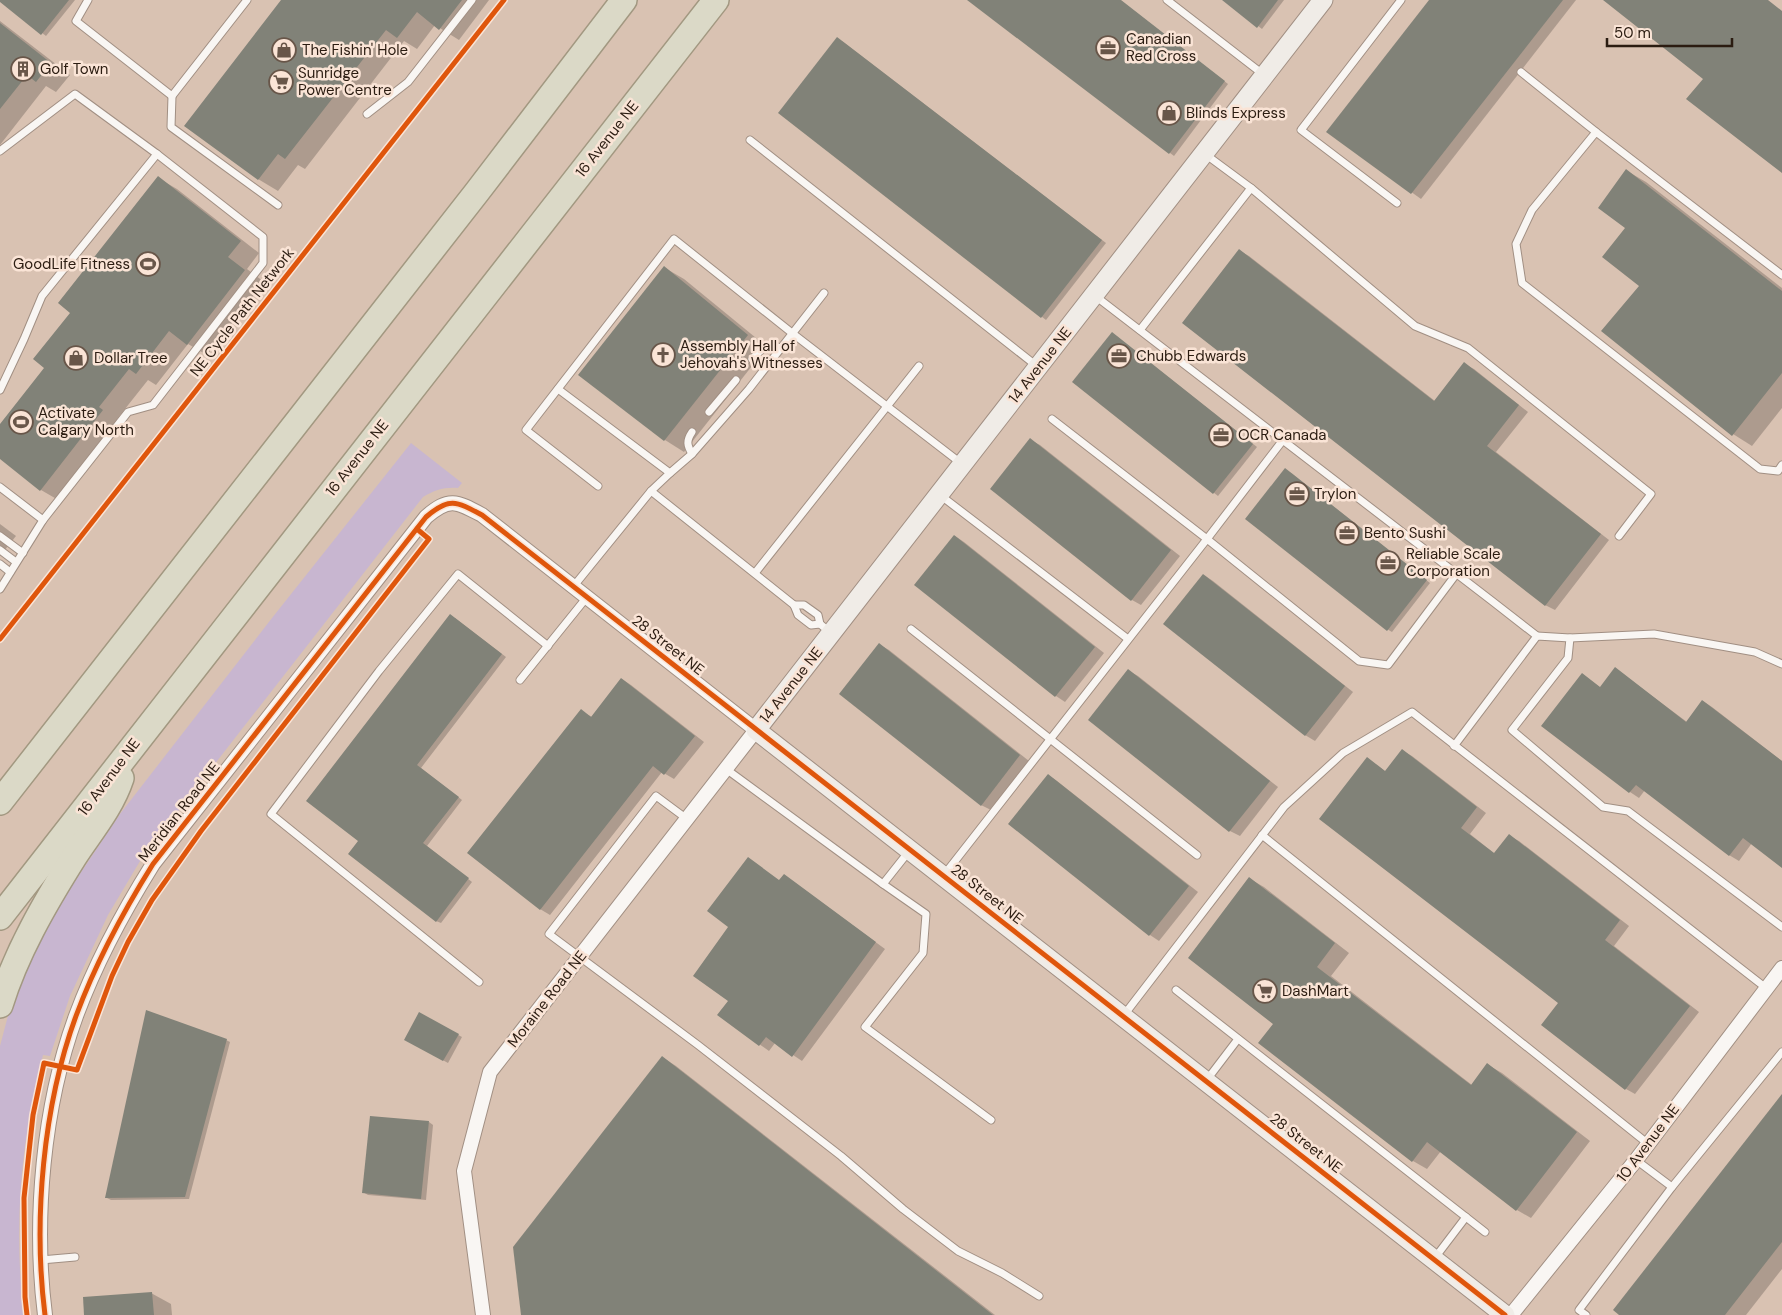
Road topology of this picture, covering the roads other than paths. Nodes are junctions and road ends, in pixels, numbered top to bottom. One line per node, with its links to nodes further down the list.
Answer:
1 (88, 0): 11 (lane)
2 (247, 0): 11 (lane)
3 (472, 0): 12 (lane)
4 (624, 0): 70 (highway)
5 (716, 0): 73 (highway, 16 Avenue NE)
6 (1167, 0): 10 (lane)
7 (1323, 0): 10 (street, 14 Avenue NE)
8 (1401, 0): 19 (lane)
9 (1521, 72): 13 (lane)
10 (1264, 76): 16 (street, 14 Avenue NE)
11 (172, 96): 20 (lane)
12 (367, 114)
13 (1596, 132): 21 (lane); 40 (lane)
14 (750, 140): 29 (lane)
15 (0, 151): 17 (lane)
16 (1204, 153): 18 (lane); 23 (street, 14 Avenue NE)
17 (157, 154): 32 (lane); 47 (lane)
18 (1251, 188): 24 (lane); 49 (lane)
19 (1396, 203)
20 (278, 205)
21 (1782, 275)
22 (824, 293): 25 (lane)
23 (1094, 295): 24 (lane); 29 (street, 14 Avenue NE)
24 (1140, 330): 37 (lane)
25 (792, 333): 26 (lane); 31 (lane); 33 (lane)
26 (780, 348): 27 (lane); 38 (lane)
27 (752, 359)
28 (919, 366): 33 (lane)
29 (1038, 367): 39 (street, 14 Avenue NE)
30 (736, 380): 34 (lane)
31 (558, 389): 41 (lane); 42 (lane)
32 (0, 390)
33 (888, 406): 39 (lane); 57 (lane)
34 (709, 412)
35 (1052, 419): 50 (lane)
36 (692, 432): 38 (lane)
37 (1283, 440): 50 (lane); 56 (lane)
38 (692, 454): 41 (lane)
39 (962, 464): 45 (street, 14 Avenue NE)
40 (1782, 465)
41 (670, 473): 44 (lane)
42 (598, 486)
43 (0, 487): 47 (lane)
44 (651, 492): 57 (lane); 58 (lane)
45 (939, 495): 63 (street, 14 Avenue NE); 66 (lane)
46 (448, 502): 58 (street, 28 Street NE); 104 (street, Meridian Road NE)
47 (43, 520): 52 (lane)
48 (0, 536): 52 (lane)
49 (1620, 536)
50 (1207, 539): 56 (lane); 66 (lane)
51 (0, 550): 53 (lane)
52 (22, 553): 53 (lane)
53 (16, 562): 55 (lane)
54 (0, 564): 55 (lane)
55 (10, 572): 59 (lane)
56 (1457, 573): 64 (lane)
57 (755, 574): 61 (lane)
58 (573, 587): 60 (street, 28 Street NE)
59 (0, 589)
60 (587, 597): 67 (lane); 71 (street, 28 Street NE)
61 (794, 605): 63 (lane); 63 (lane)
62 (912, 628): 72 (lane)
63 (826, 629): 71 (street, 14 Avenue NE)
64 (1537, 636): 65 (lane); 74 (lane)
65 (1570, 638): 68 (lane); 85 (lane)
66 (1128, 639): 72 (lane)
67 (548, 646): 69 (lane); 88 (lane)
68 (1782, 664)
69 (520, 680)
70 (66, 719): 76 (highway); 77 (highway)
71 (756, 730): 75 (street, Moraine Road NE); 80 (street, 28 Street NE)
72 (1051, 738): 81 (lane); 82 (lane)
73 (133, 744): 84 (highway, 16 Avenue NE); 91 (highway)
74 (1454, 746): 79 (lane); 89 (lane)
75 (726, 770): 78 (street, Moraine Road NE); 83 (lane)
76 (0, 792)
77 (0, 802)
78 (687, 819): 86 (street, Moraine Road NE); 86 (lane)
79 (1262, 835): 92 (lane); 97 (lane)
80 (910, 850): 82 (street, 28 Street NE); 83 (lane)
81 (1197, 856)
82 (943, 876): 92 (street, 28 Street NE)
83 (883, 884): 96 (lane)
84 (0, 917)
85 (1782, 927)
86 (580, 956): 105 (lane); 107 (street, Moraine Road NE)
87 (1782, 968): 89 (street, 10 Avenue NE)
88 (478, 982)
89 (1766, 988): 97 (street, 10 Avenue NE)
90 (1176, 990): 93 (lane)
91 (0, 1004)
92 (1123, 1016): 95 (street, 28 Street NE)
93 (1238, 1039): 95 (lane); 100 (lane)
94 (1782, 1052): 99 (lane)
95 (1206, 1082): 103 (street, 28 Street NE)
96 (991, 1120)
97 (1647, 1143): 98 (street, 10 Avenue NE)
98 (1636, 1160): 99 (lane); 109 (street, 10 Avenue NE)
99 (1672, 1187): 110 (lane)
100 (1466, 1217): 101 (lane); 103 (lane)
101 (1485, 1232)
102 (75, 1257): 104 (lane)
103 (1433, 1259): 108 (street, 28 Street NE)
104 (41, 1260): 106 (street, Meridian Road NE)
105 (1039, 1296)
106 (44, 1315)
107 (483, 1315)
108 (1505, 1315)
109 (1511, 1315)
110 (1586, 1315)

